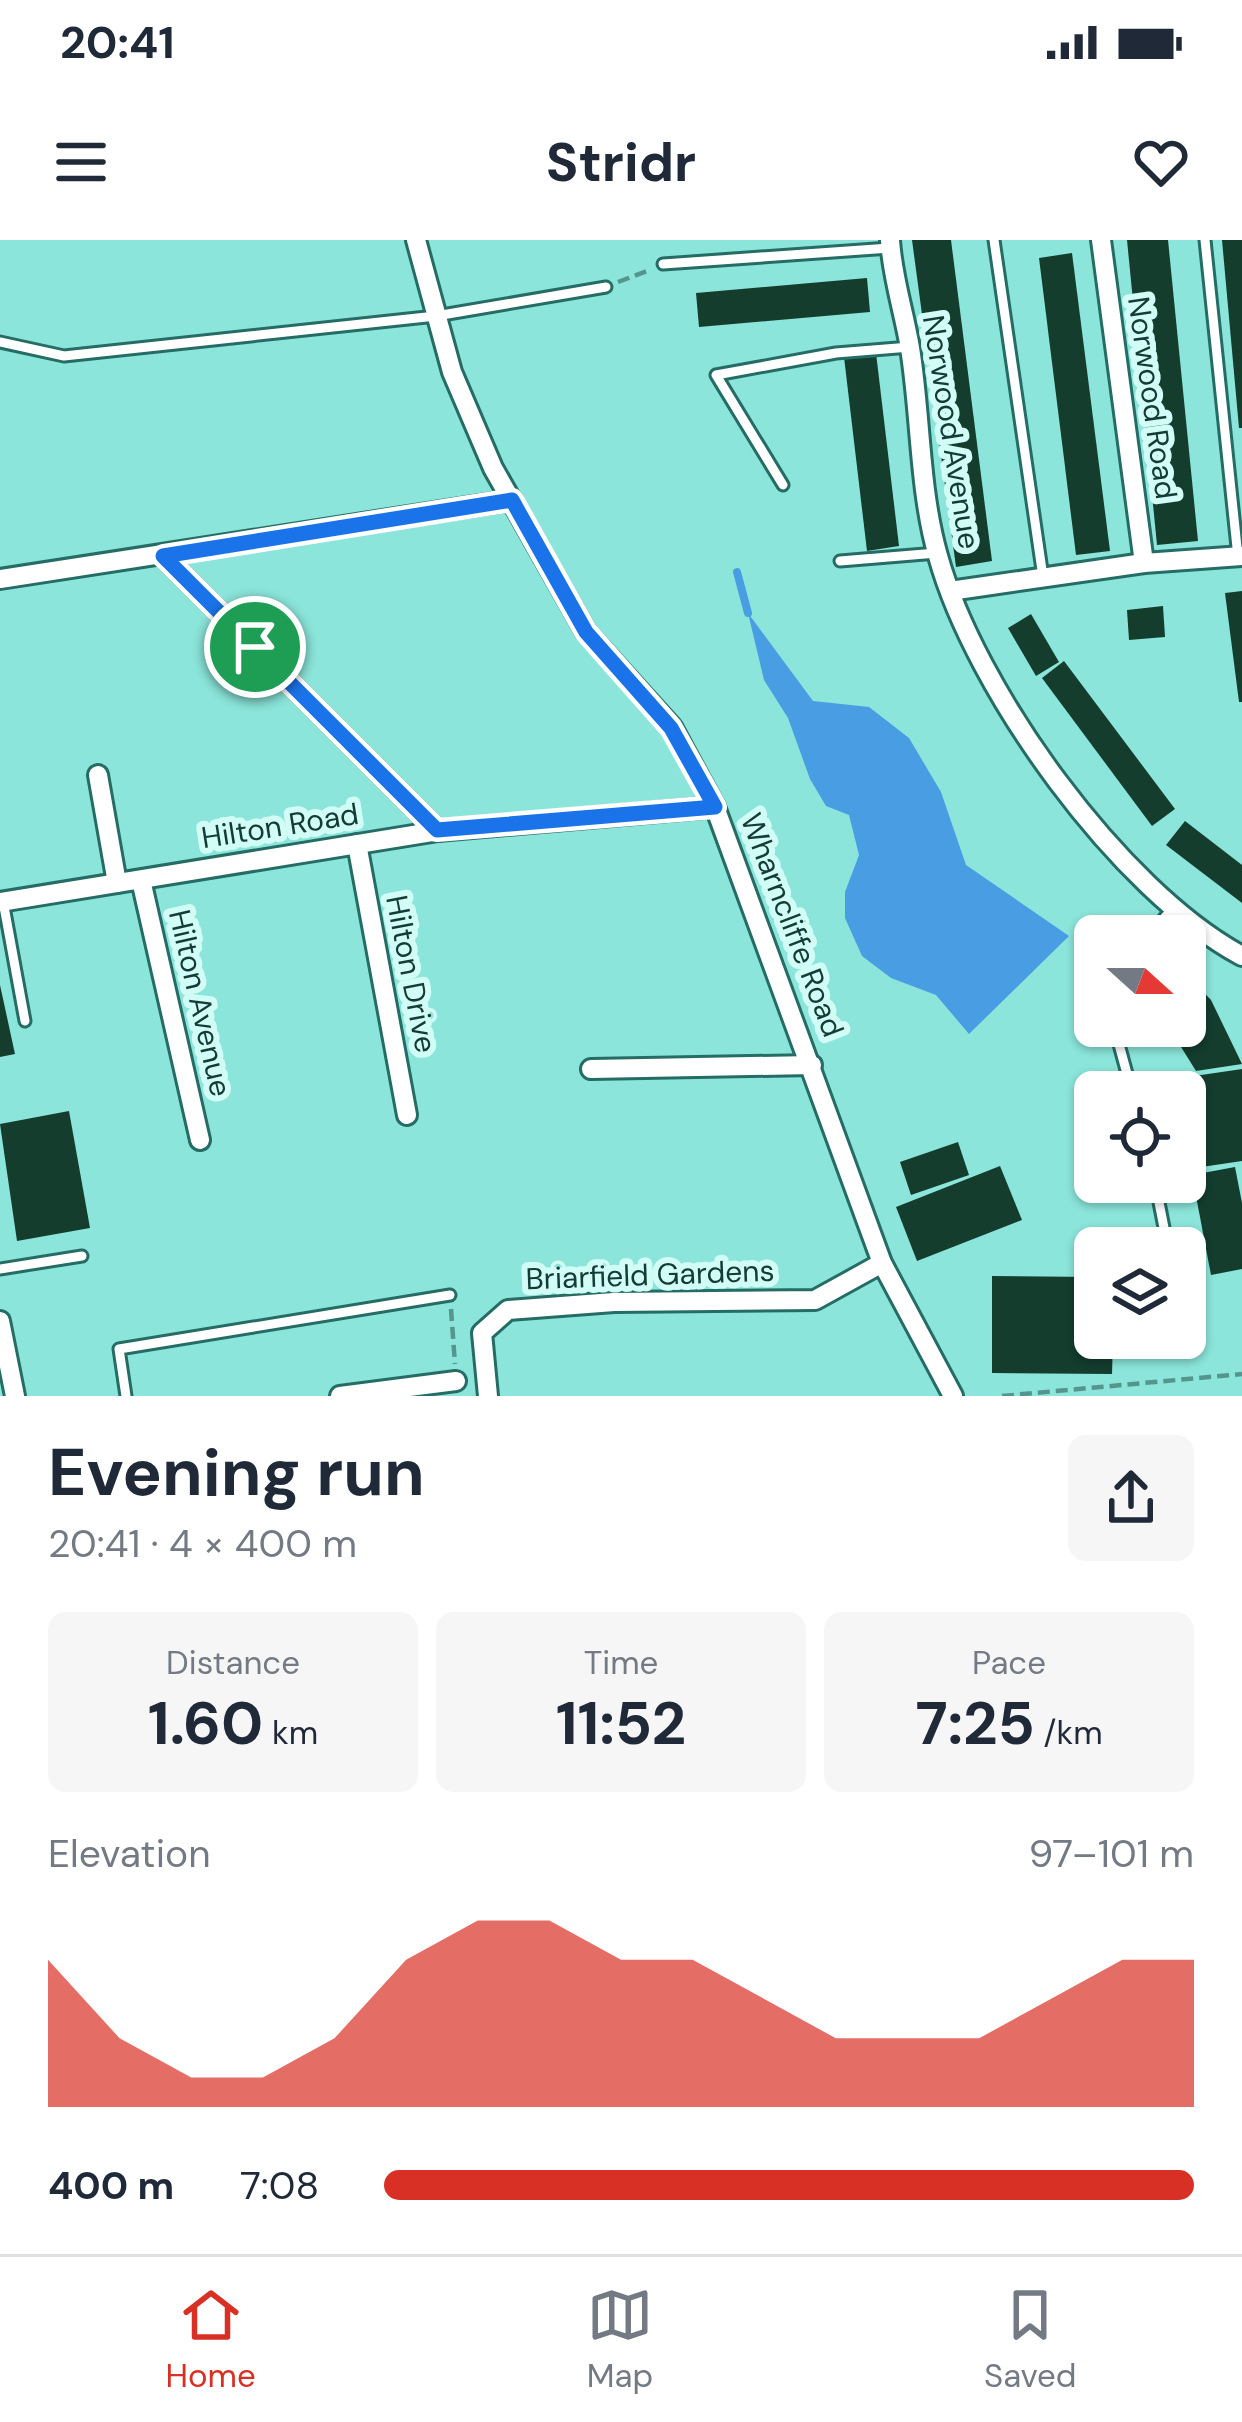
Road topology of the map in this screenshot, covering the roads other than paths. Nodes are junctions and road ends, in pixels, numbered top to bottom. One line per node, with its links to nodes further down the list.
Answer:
1 (416, 240): 8 (street, Wharncliffe Road)
2 (994, 240): 18 (lane)
3 (1101, 240): 17 (street, Norwood Road)
4 (1205, 240): 15 (lane)
5 (890, 244): 6 (lane); 10 (street, Norwood Avenue)
6 (663, 264)
7 (605, 287): 8 (lane)
8 (436, 316): 9 (lane); 12 (street, Wharncliffe Road)
9 (0, 342)
10 (910, 347): 11 (lane); 13 (street, Norwood Avenue)
11 (783, 485)
12 (512, 500): 14 (street); 22 (street, Wharncliffe Road)
13 (937, 553): 16 (lane); 20 (street, Norwood Avenue)
14 (163, 556): 19 (street); 23 (street)
15 (1240, 556): 17 (street)
16 (840, 561)
17 (1144, 563): 18 (street)
18 (1043, 577): 20 (street)
19 (0, 579)
20 (950, 591): 28 (street, Norwood Avenue)
21 (98, 775): 26 (street)
22 (715, 807): 23 (street, Hilton Road); 32 (street, Wharncliffe Road)
23 (437, 830): 24 (street, Hilton Road)
24 (357, 844): 25 (street, Hilton Road); 34 (street, Hilton Drive)
25 (141, 880): 26 (street, Hilton Road); 35 (street, Hilton Avenue)
26 (117, 884): 27 (street, Hilton Road)
27 (2, 902): 31 (lane)
28 (1175, 906): 29 (lane); 30 (street, Norwood Avenue)
29 (1167, 915)
30 (1242, 956)
31 (25, 1021)
32 (812, 1065): 33 (street); 37 (street, Wharncliffe Road)
33 (591, 1070)
34 (407, 1115)
35 (200, 1140)
36 (82, 1256): 38 (lane)
37 (882, 1263): 45 (street, Briarfield Gardens); 46 (street, Wharncliffe Road)
38 (0, 1269)
39 (450, 1295): 43 (lane)
40 (0, 1321): 42 (street)
41 (456, 1381): 44 (street)
42 (15, 1396)
43 (126, 1396)
44 (340, 1396)
45 (488, 1396)
46 (953, 1396)

